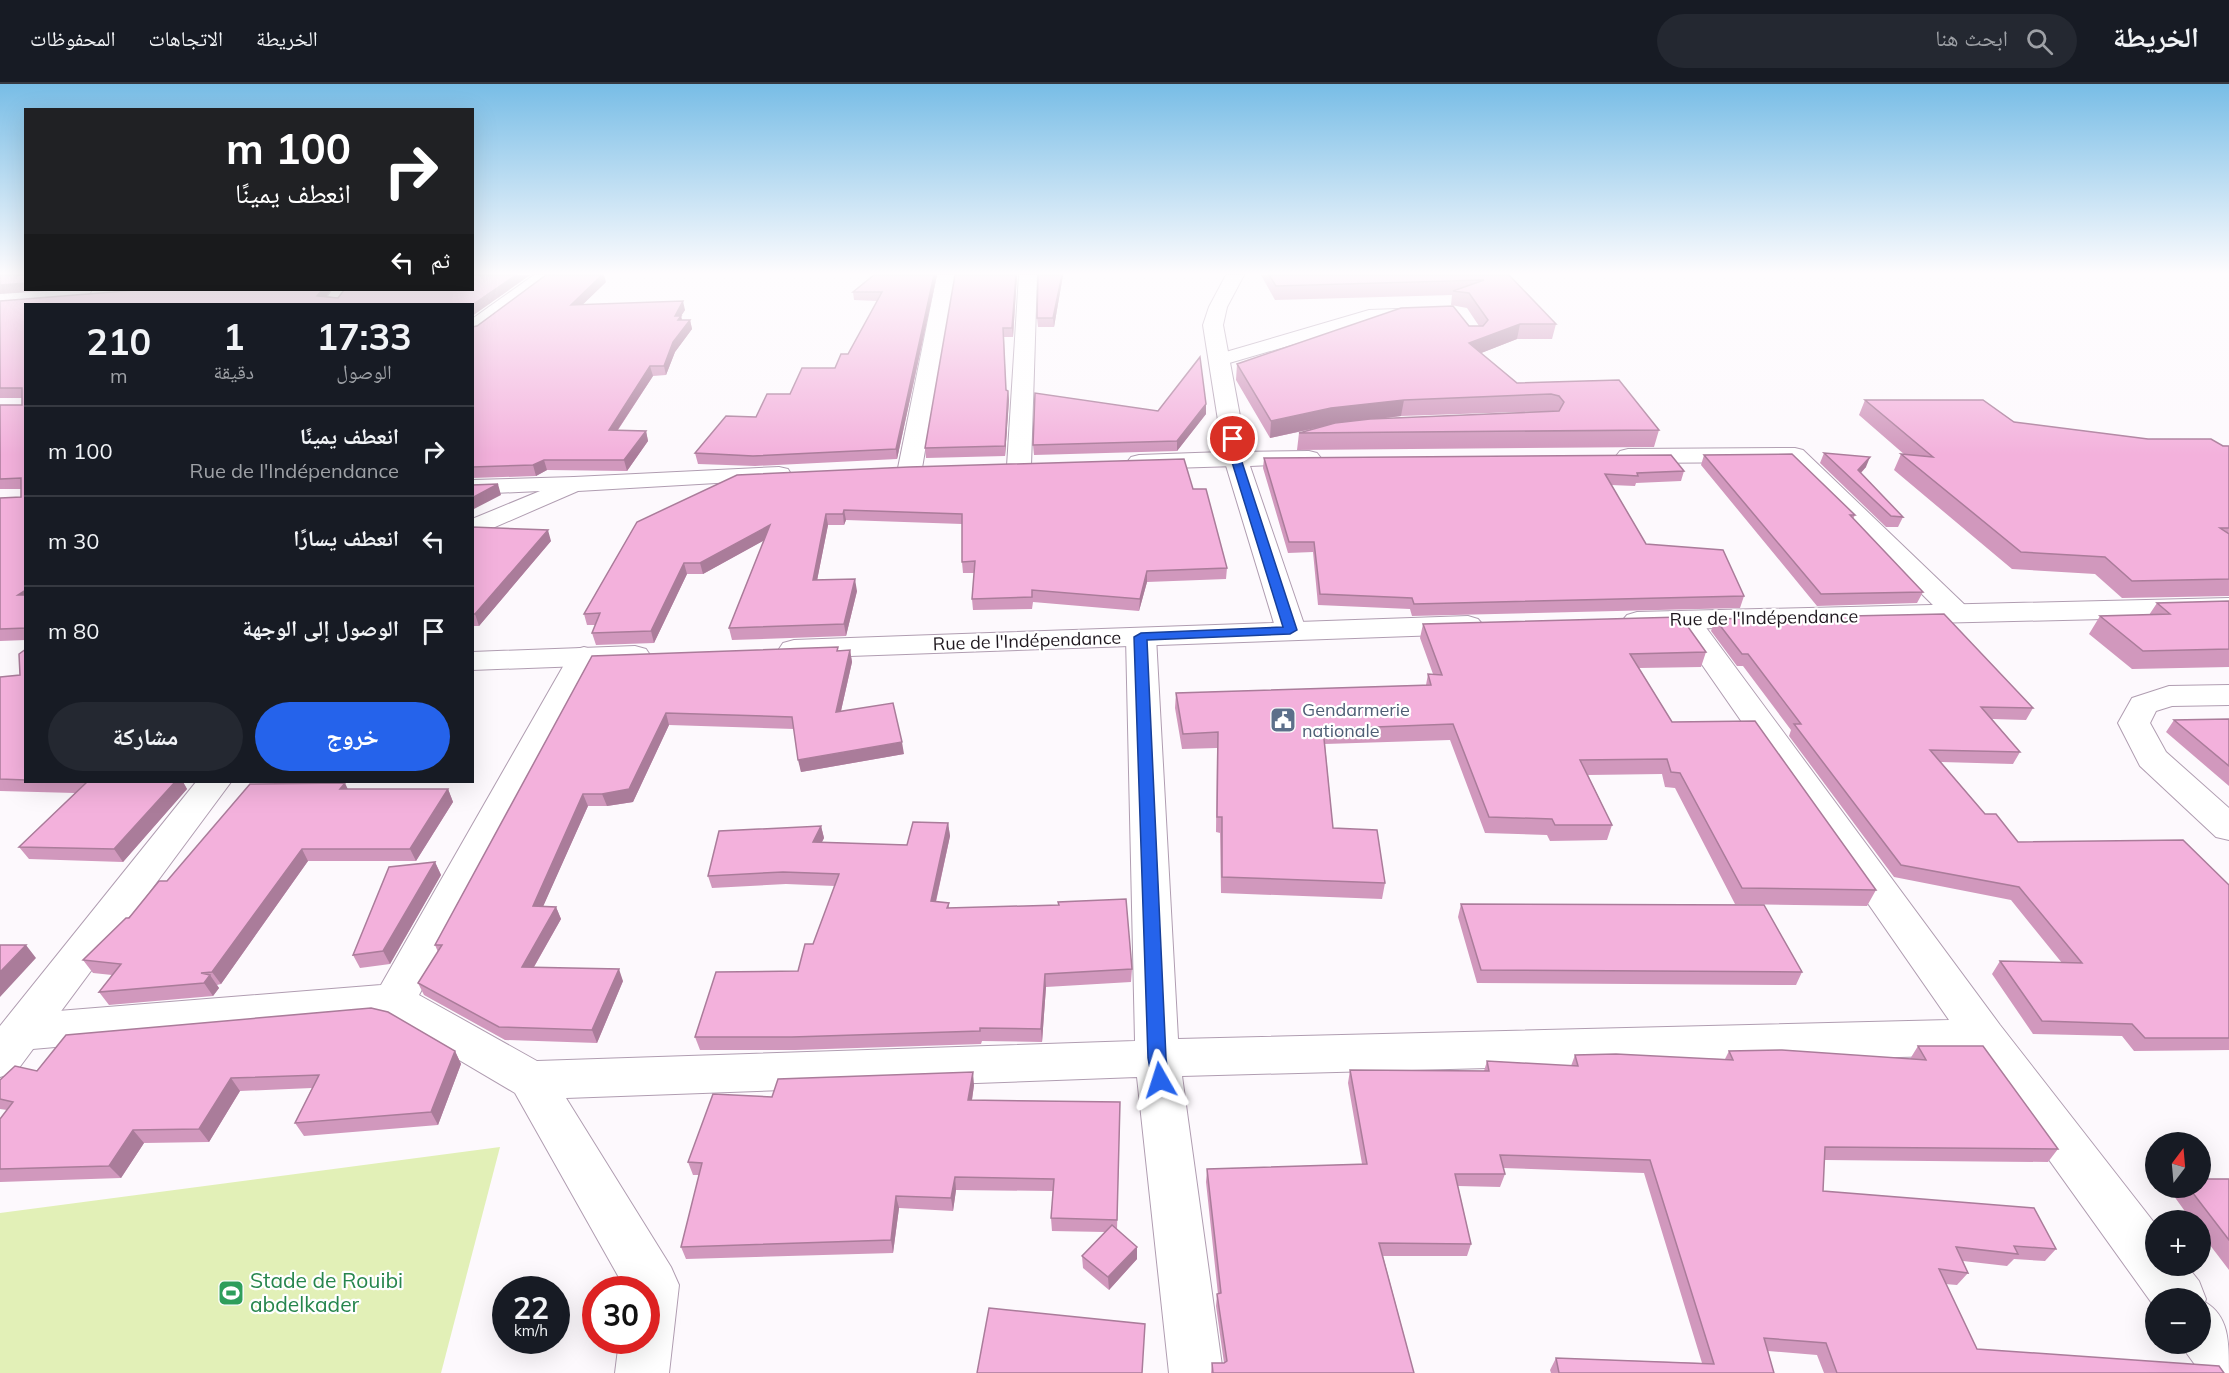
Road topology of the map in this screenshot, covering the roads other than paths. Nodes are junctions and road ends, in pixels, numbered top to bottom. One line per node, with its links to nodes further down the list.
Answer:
1 (935, 335): 12 (street)
2 (1025, 335): 11 (street)
3 (1215, 335): 5 (street)
4 (1304, 335): 5 (street)
5 (1219, 360): 9 (street)
6 (1304, 436): 9 (street)
7 (1605, 456): 18 (street)
8 (1331, 458): 9 (street)
9 (1236, 459): 10 (street); 22 (street)
10 (1122, 462)
11 (1019, 466)
12 (910, 468)
13 (806, 473): 14 (street)
14 (573, 484): 15 (street); 16 (street)
15 (474, 487)
16 (474, 528)
17 (2229, 607): 18 (street, Rue de l'Indépendance)
18 (1957, 613): 19 (street, Rue de l'Indépendance)
19 (1686, 620): 20 (street, Rue de l'Indépendance); 32 (street)
20 (1605, 622)
21 (1500, 624): 22 (street, Rue de l'Indépendance)
22 (1290, 630): 23 (street, Rue de l'Indépendance)
23 (1141, 637): 24 (street, Rue de l'Indépendance); 34 (street)
24 (762, 650)
25 (667, 654): 26 (street)
26 (584, 656): 27 (street); 31 (street)
27 (474, 661)
28 (2229, 695): 30 (street)
29 (213, 783): 33 (street)
30 (2229, 828)
31 (394, 1001): 33 (street); 35 (street)
32 (1984, 1037): 34 (street); 37 (street)
33 (10, 1045)
34 (1157, 1058): 35 (street); 42 (street)
35 (531, 1080): 36 (street)
36 (647, 1276)
37 (2172, 1288)
38 (2211, 1341): 40 (street)
39 (644, 1354): 41 (street)
40 (2229, 1365)
41 (642, 1373)
42 (1196, 1373)

